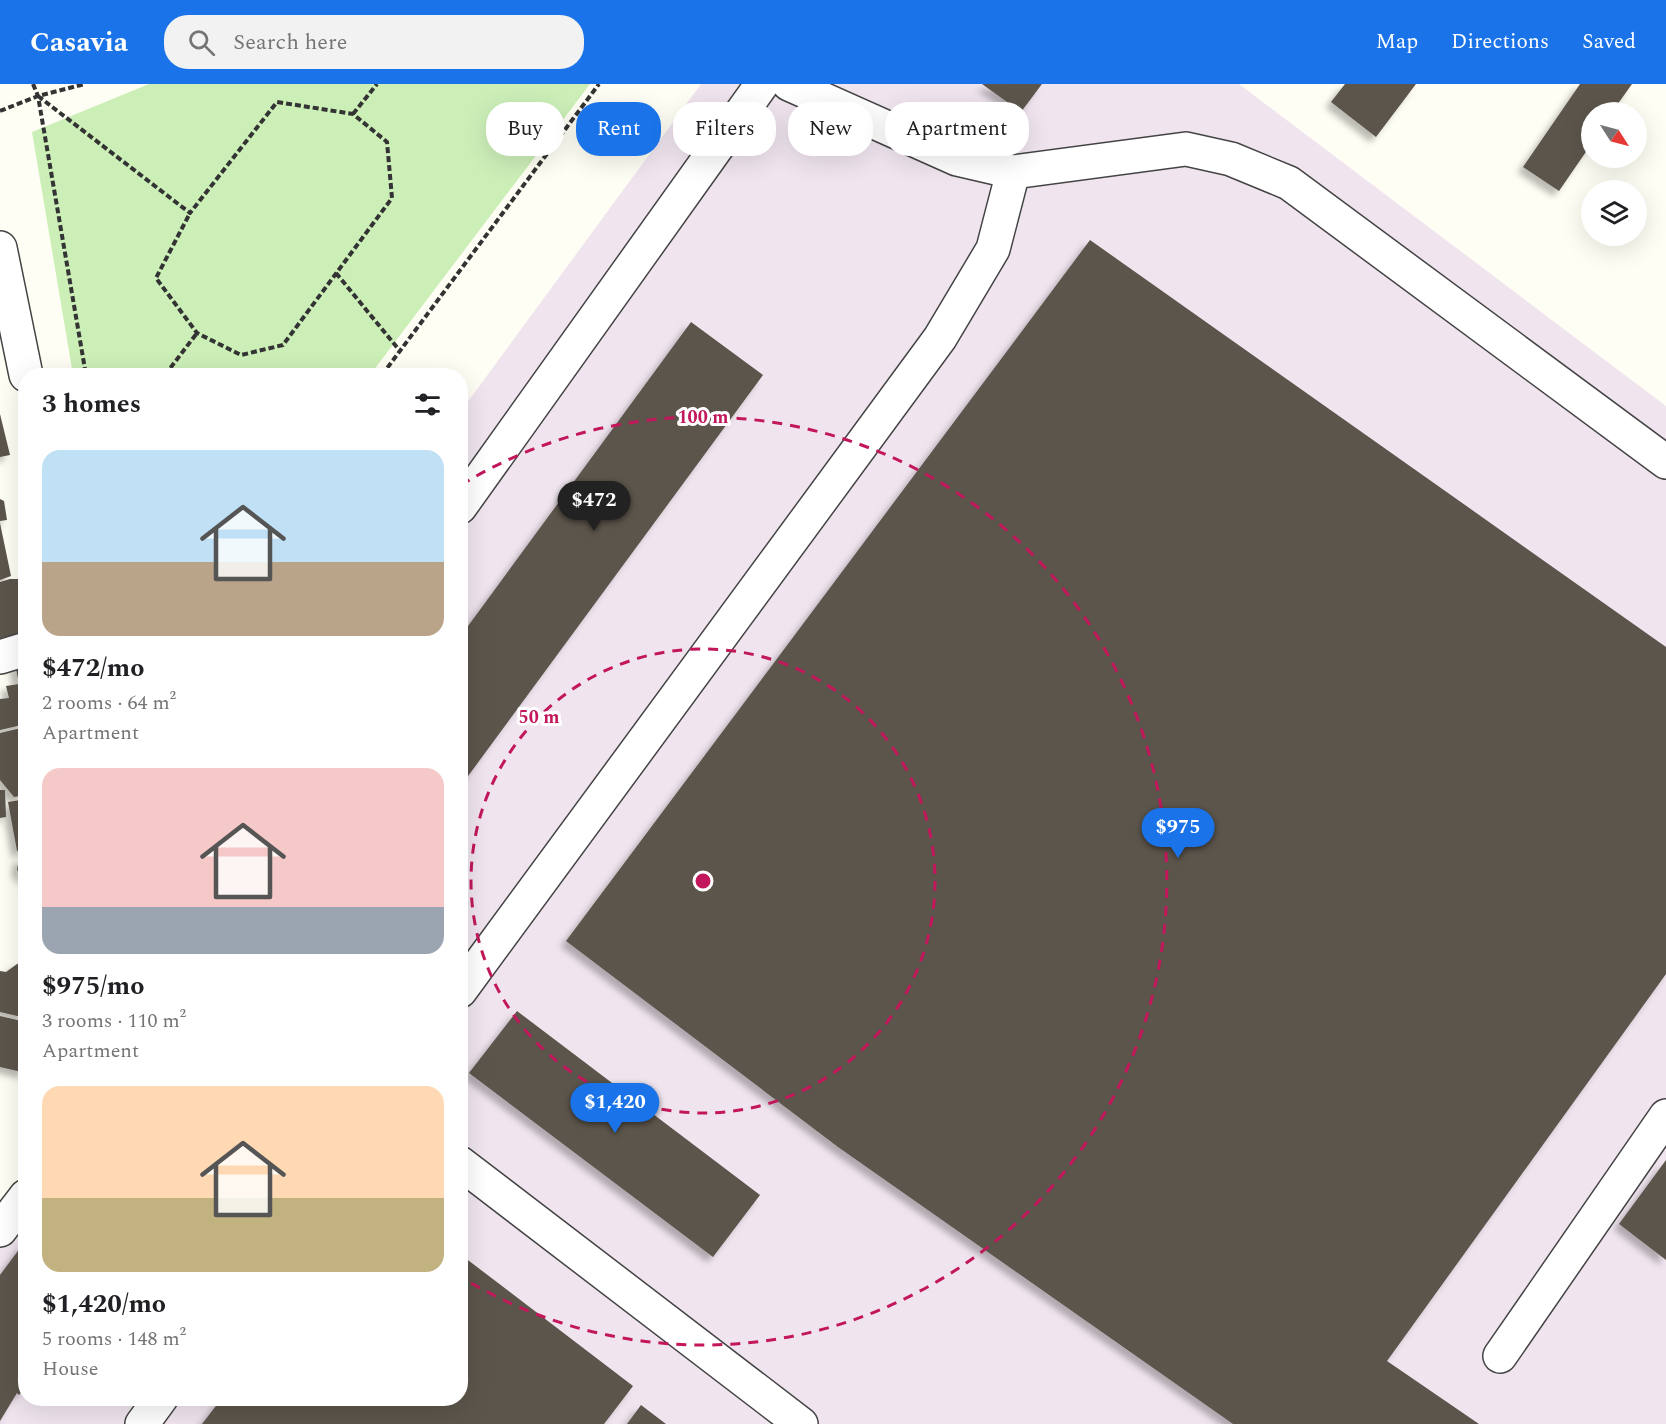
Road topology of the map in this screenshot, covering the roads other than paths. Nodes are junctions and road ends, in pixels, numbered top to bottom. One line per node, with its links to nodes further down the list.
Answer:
1 (762, 84): 7 (street)
2 (789, 84): 3 (street)
3 (1013, 172): 6 (street); 10 (street)
4 (0, 248): 5 (street)
5 (25, 368)
6 (1666, 462)
7 (468, 496)
8 (18, 651): 9 (street)
9 (0, 657)
10 (468, 980)
11 (1666, 1116): 15 (street)
12 (468, 1169): 18 (street)
13 (18, 1206): 14 (street)
14 (0, 1230)
15 (1500, 1356)
16 (155, 1406): 17 (street)
17 (142, 1424)
18 (801, 1424)

